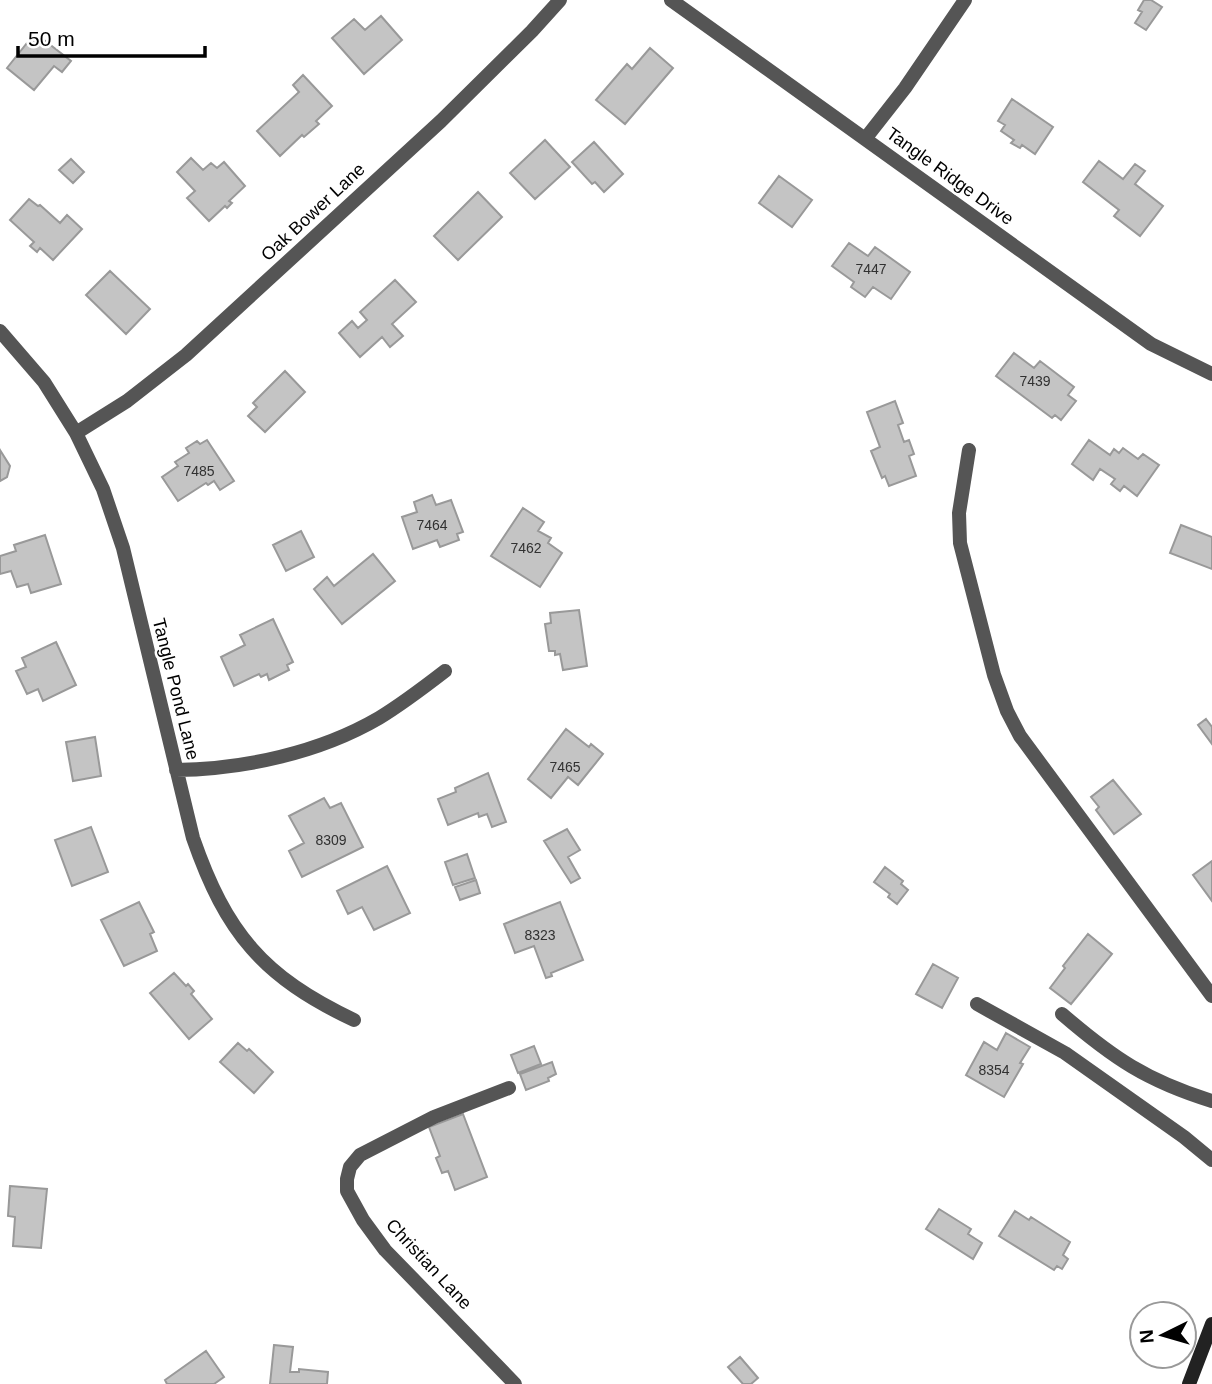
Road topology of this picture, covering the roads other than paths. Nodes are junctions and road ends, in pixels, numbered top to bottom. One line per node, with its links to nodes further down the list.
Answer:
1 (559, 0): 7 (street, Oak Bower Lane)
2 (671, 0): 4 (street, Tangle Ridge Drive)
3 (965, 0): 4 (street)
4 (865, 139): 6 (street, Tangle Ridge Drive)
5 (0, 331): 7 (street, Tangle Pond Lane)
6 (1212, 374)
7 (76, 433): 10 (street, Tangle Pond Lane)
8 (969, 450): 11 (street)
9 (445, 671): 10 (street)
10 (176, 770): 14 (street, Tangle Pond Lane)
11 (1212, 996)
12 (977, 1004): 17 (street)
13 (1062, 1014): 16 (street)
14 (354, 1020)
15 (509, 1088): 19 (street, Christian Lane)
16 (1212, 1101)
17 (1212, 1160)
18 (1212, 1324): 20 (street)
19 (515, 1384)
20 (1189, 1384)

